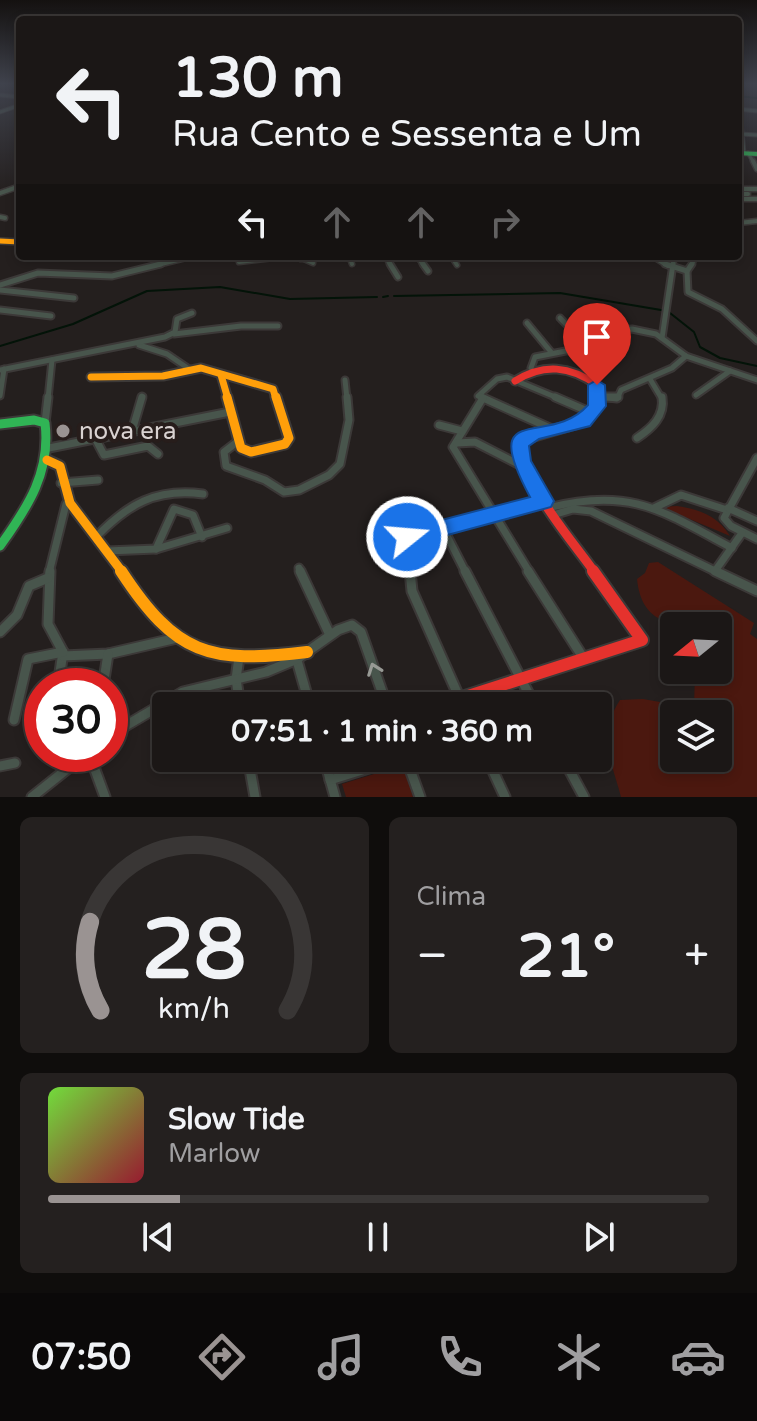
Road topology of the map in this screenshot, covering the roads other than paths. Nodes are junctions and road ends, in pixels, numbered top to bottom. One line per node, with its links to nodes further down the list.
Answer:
1 (747, 153): 2 (street)
2 (757, 169)
3 (176, 260): 20 (street)
4 (262, 260): 13 (street)
5 (304, 260): 14 (street)
6 (350, 260): 15 (street)
7 (387, 260): 21 (street)
8 (420, 260): 18 (street)
9 (454, 260): 16 (street)
10 (659, 260): 17 (street)
11 (674, 260): 17 (street)
12 (694, 260): 19 (street)
13 (239, 262)
14 (313, 263)
15 (352, 264)
16 (457, 265)
17 (675, 270): 19 (street); 34 (street)
18 (428, 271)
19 (687, 271): 35 (street)
20 (30, 275): 22 (street); 23 (street)
21 (398, 277)
22 (0, 287): 23 (street)
23 (11, 291): 24 (street)
24 (74, 298)
25 (0, 310): 27 (street)
26 (192, 313): 33 (street)
27 (51, 316)
28 (560, 318): 37 (street)
29 (246, 320): 31 (street)
30 (527, 323): 38 (street)
31 (241, 326): 32 (street); 33 (street)
32 (278, 326)
33 (174, 334): 36 (street)
34 (662, 338): 37 (street); 39 (street)
35 (757, 341)
36 (135, 344): 40 (street); 43 (street)
37 (587, 346): 38 (street)
38 (551, 352): 41 (street)
39 (686, 356): 44 (street); 48 (street)
40 (52, 360): 42 (street); 58 (street)
41 (531, 368): 47 (street); 55 (street)
42 (2, 369): 52 (street)
43 (189, 369): 45 (street); 46 (street)
44 (730, 371): 50 (street); 51 (street)
45 (221, 375): 56 (street); 66 (street)
46 (91, 377)
47 (511, 379): 54 (street); 57 (street)
48 (650, 379): 55 (street); 65 (street)
49 (345, 380): 66 (street)
50 (757, 380)
51 (696, 395)
52 (0, 396)
53 (142, 397): 62 (street)
54 (481, 397): 61 (street); 63 (street)
55 (599, 397): 57 (street)
56 (230, 412): 62 (street); 66 (street)
57 (592, 413): 61 (street)
58 (45, 423): 59 (street); 68 (street)
59 (0, 424)
60 (439, 425): 63 (street)
61 (552, 429): 72 (street)
62 (132, 431): 64 (street)
63 (462, 431): 67 (street)
64 (95, 438): 68 (street); 69 (street)
65 (637, 438)
66 (237, 442)
67 (457, 443): 72 (street); 80 (street)
68 (49, 448): 71 (street)
69 (158, 454)
70 (757, 458): 79 (street)
71 (47, 460): 74 (street); 88 (street)
72 (524, 467): 77 (street)
73 (98, 480): 74 (street)
74 (61, 483): 76 (street)
75 (203, 494): 85 (street)
76 (66, 504): 85 (street); 94 (street)
77 (548, 508): 78 (street); 80 (street); 93 (street); 103 (street)
78 (654, 508): 79 (street); 89 (street)
79 (728, 509): 81 (street); 84 (street)
80 (494, 513): 82 (street); 103 (street)
81 (757, 521)
82 (442, 526): 107 (street); 111 (street)
83 (227, 528): 86 (street)
84 (742, 533): 87 (street); 89 (street)
85 (96, 537): 91 (street)
86 (202, 537): 90 (street); 90 (street)
87 (757, 539)
88 (0, 546)
89 (732, 548): 93 (street)
90 (156, 549): 91 (street)
91 (107, 551): 98 (street)
92 (299, 568): 97 (street)
93 (715, 571): 95 (street)
94 (48, 578): 96 (street); 99 (street)
95 (757, 591)
96 (0, 632)
97 (330, 635): 101 (street); 110 (street, one-way to 97)
98 (177, 638): 100 (street); 102 (street)
99 (63, 654): 100 (street); 104 (street); 114 (street)
100 (108, 654): 105 (street)
101 (296, 656): 102 (street); 106 (street); 109 (street)
102 (239, 657): 106 (street)
103 (584, 659): 107 (street)
104 (61, 668)
105 (106, 668)
106 (236, 679): 108 (street); 115 (street)
107 (520, 679): 112 (street); 113 (street)
108 (238, 692)
109 (306, 692)
110 (382, 692)
111 (457, 692)
112 (487, 692)
113 (527, 692)
114 (14, 720)
115 (128, 724)
116 (15, 763): 117 (street)
117 (0, 766)
118 (64, 772): 127 (street)
119 (96, 772): 128 (street)
120 (251, 772): 129 (street)
121 (328, 772): 126 (street)
122 (357, 772): 126 (street)
123 (410, 772): 131 (street)
124 (493, 772): 132 (street)
125 (571, 772): 133 (street)
126 (330, 780): 130 (street)
127 (32, 797)
128 (105, 797)
129 (255, 797)
130 (335, 797)
131 (420, 797)
132 (505, 797)
133 (584, 797)

